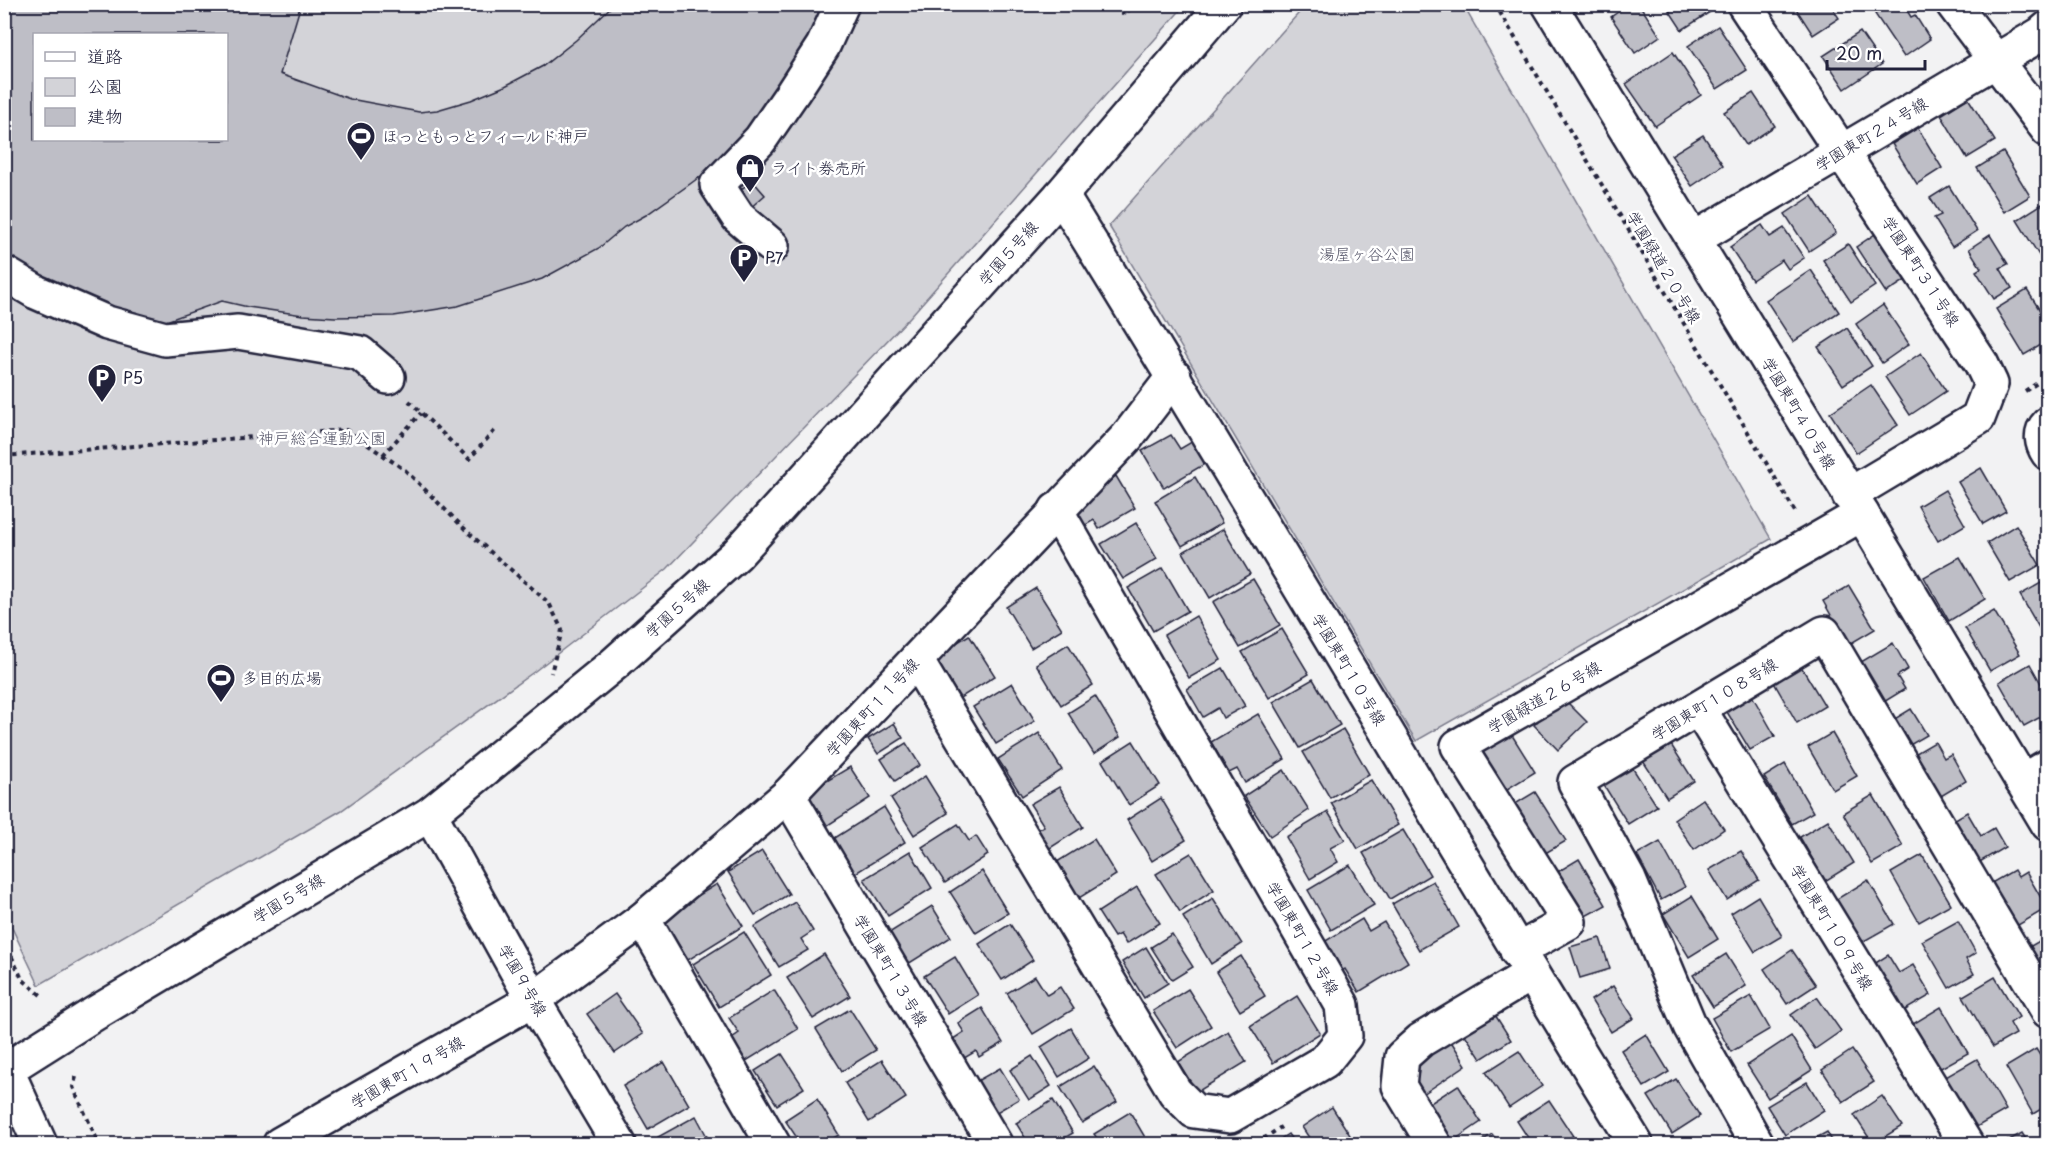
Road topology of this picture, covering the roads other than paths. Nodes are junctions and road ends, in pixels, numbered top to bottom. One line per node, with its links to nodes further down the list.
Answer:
1 (842, 4): 12 (street)
2 (1224, 4): 10 (street, 学園５号線)
3 (1549, 4): 11 (street, 学園東町４０号線)
4 (1744, 4): 9 (street, 学園東町３１号線)
5 (1953, 4): 7 (street)
6 (2048, 28): 7 (street, 学園東町２４号線)
7 (1994, 62): 8 (street); 9 (street, 学園東町２４号線)
8 (2048, 130)
9 (1842, 152): 11 (street, 学園東町２４号線); 18 (street, 学園東町３１号線)
10 (1061, 195): 14 (street, 学園東町１０号線); 24 (street, 学園５号線)
11 (1694, 239): 18 (street, 学園東町４０号線)
12 (772, 246)
13 (4, 273): 15 (street)
14 (1174, 376): 19 (street, 学園東町１１号線); 27 (street, 学園東町１０号線)
15 (388, 377)
16 (2048, 424): 17 (street)
17 (2048, 453)
18 (1855, 505): 22 (street, 学園東町４０号線); 27 (street, 学園緑道２６号線)
19 (1056, 510): 20 (street, 学園東町１１号線); 20 (street, 学園東町１２号線)
20 (916, 660): 23 (street, 学園東町１１号線)
21 (1699, 708): 29 (street, 学園東町１０８号線); 38 (street, 学園東町１０８号線); 39 (street, 学園東町１０９号線)
22 (2035, 774): 25 (street, 学園東町４０号線)
23 (788, 795): 26 (street, 学園東町１１号線); 35 (street, 学園東町１３号線)
24 (429, 814): 28 (street, 学園９号線); 30 (street, 学園５号線)
25 (2048, 824)
26 (643, 919): 28 (street, 学園東町１１号線); 34 (street)
27 (1524, 962): 36 (street); 37 (street, 学園東町１０号線)
28 (533, 1000): 32 (street, 学園東町１９号線); 33 (street, 学園９号線)
29 (2048, 1011)
30 (5, 1068): 31 (street)
31 (40, 1144)
32 (280, 1144)
33 (619, 1144)
34 (774, 1144)
35 (994, 1144)
36 (1434, 1144)
37 (1636, 1144)
38 (1757, 1144)
39 (1966, 1144)

